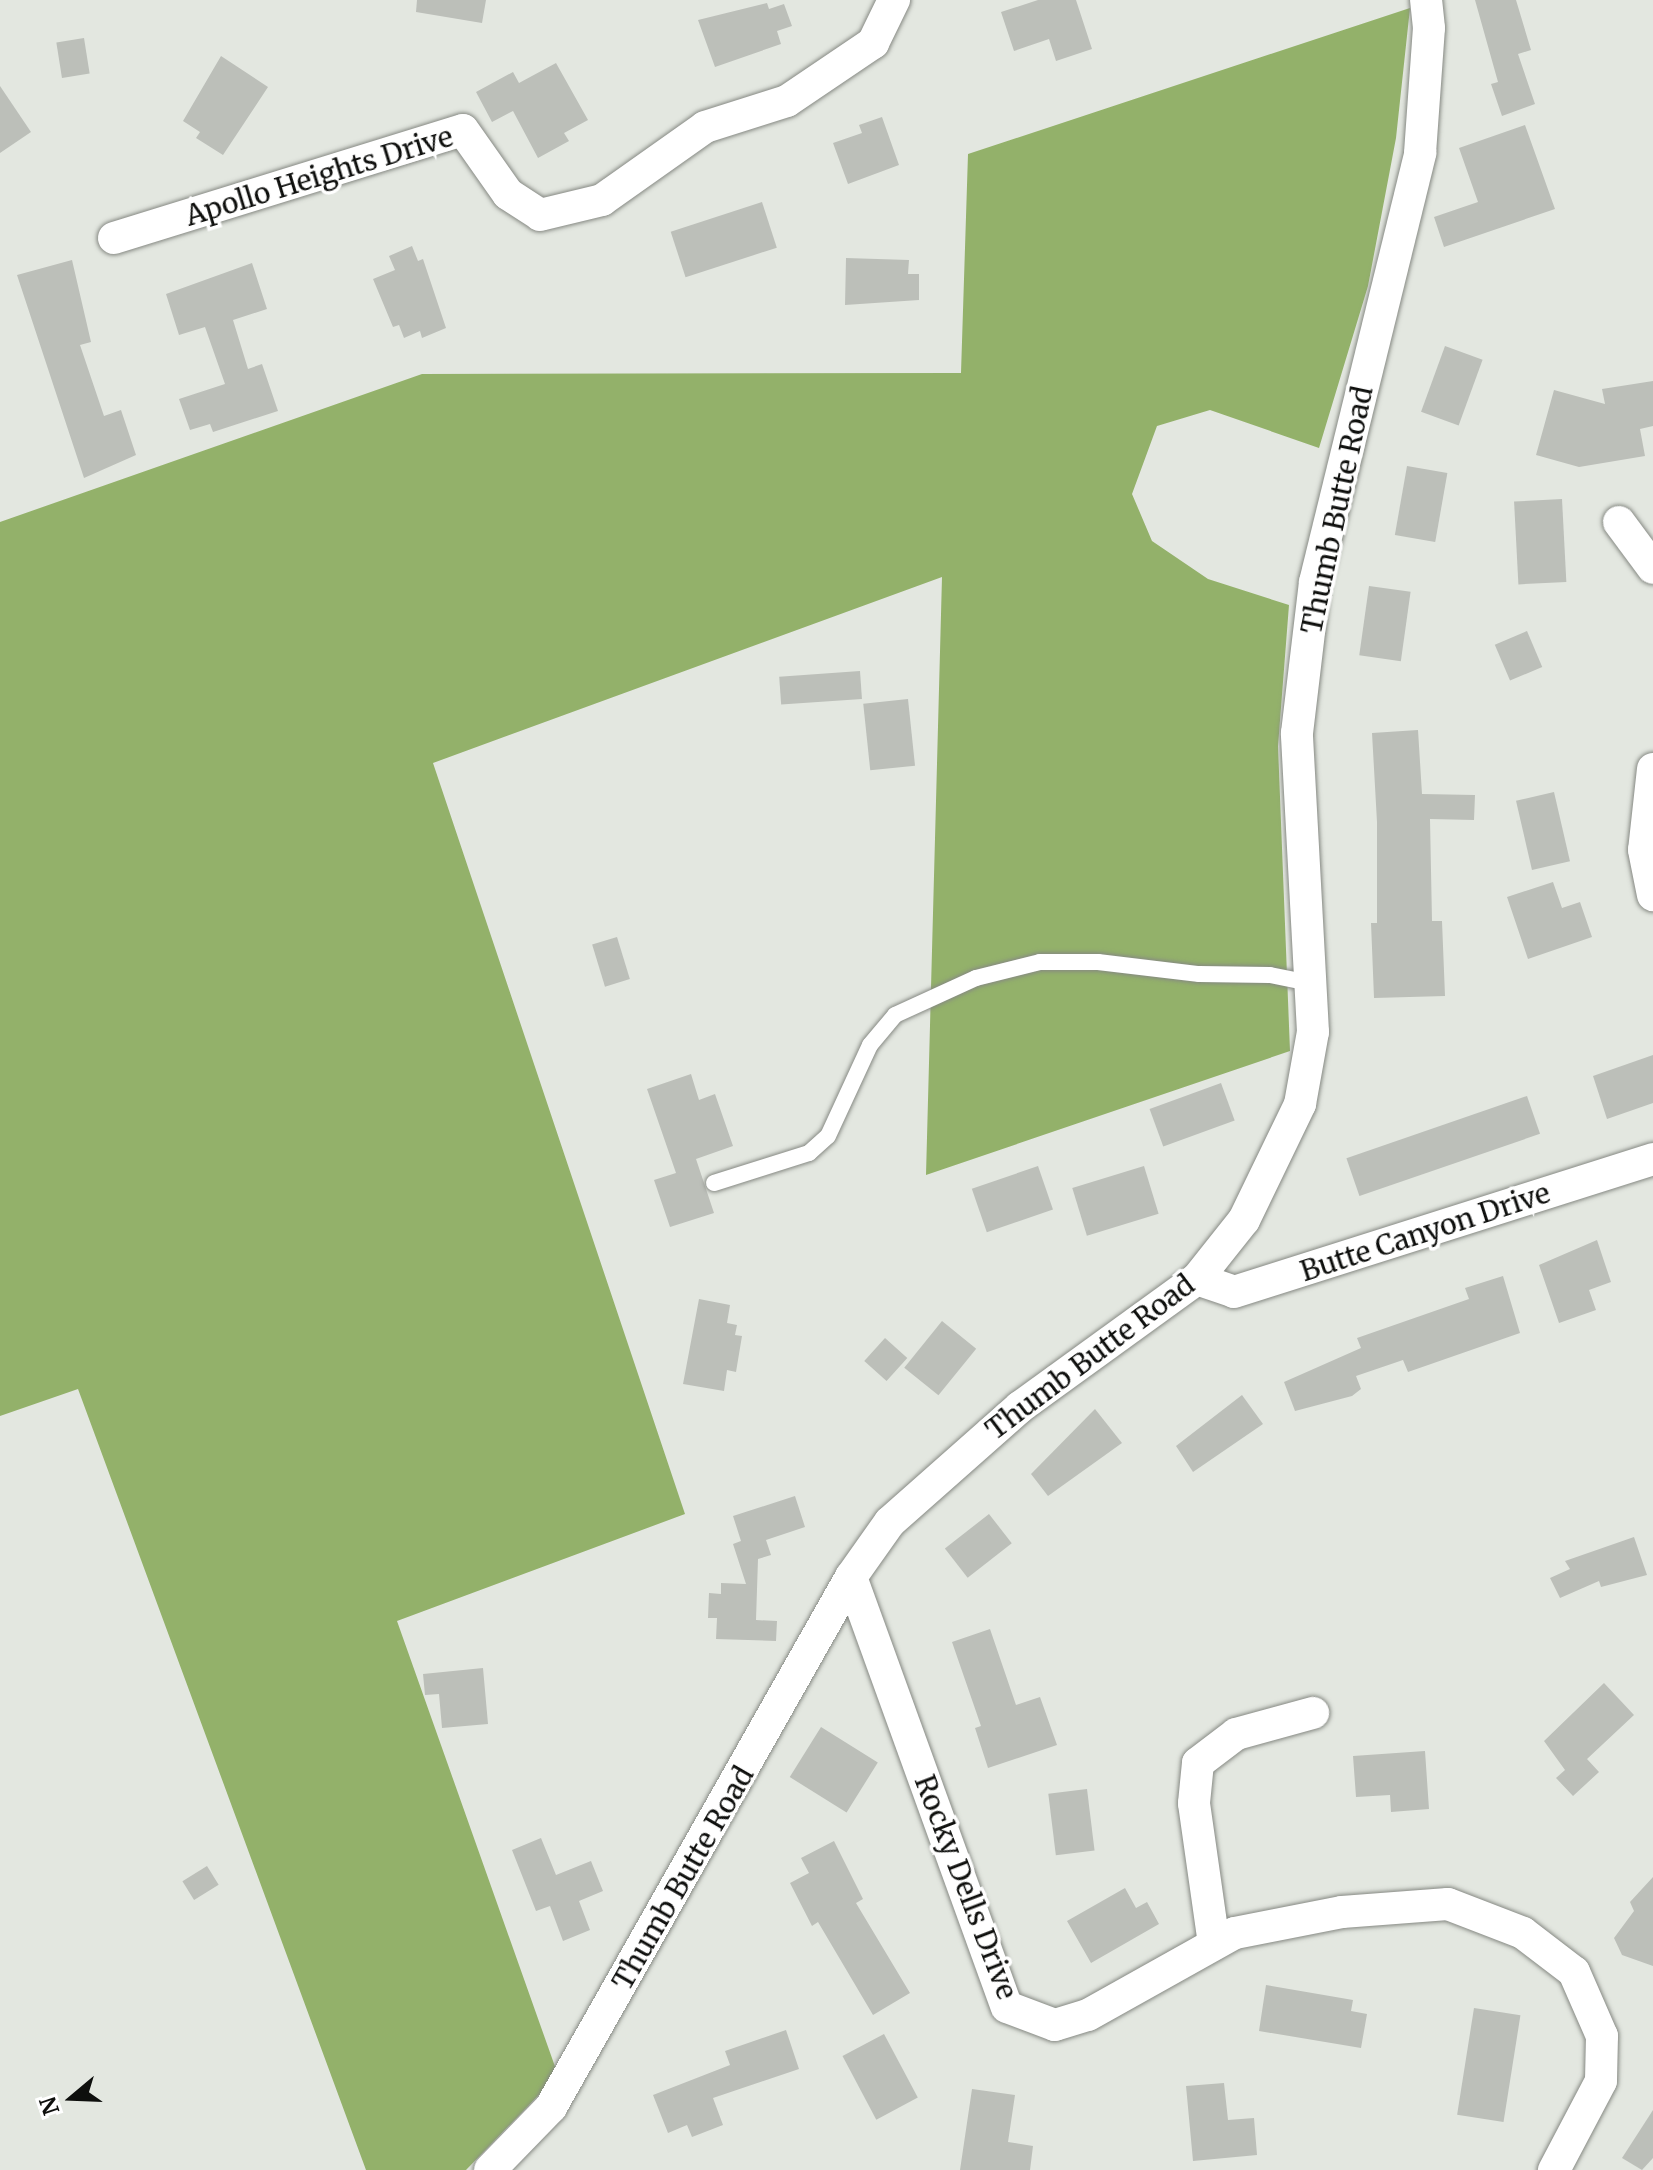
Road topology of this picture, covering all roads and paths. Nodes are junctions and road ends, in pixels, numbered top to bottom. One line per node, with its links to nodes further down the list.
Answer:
1 (894, 0): 3 (street, Apollo Heights Drive)
2 (1426, 0): 8 (street, Thumb Butte Road)
3 (114, 238)
4 (1619, 522): 5 (street)
5 (1653, 568)
6 (1653, 769): 7 (street)
7 (1653, 895)
8 (1310, 983): 10 (lane); 11 (street, Thumb Butte Road)
9 (1653, 1159): 11 (street, Butte Canyon Drive)
10 (714, 1183)
11 (1197, 1279): 12 (street, Thumb Butte Road)
12 (851, 1577): 14 (street, Rocky Dells Drive); 15 (street, Thumb Butte Road)
13 (1313, 1713): 14 (street)
14 (1214, 1944): 16 (street, Rocky Dells Drive)
15 (490, 2170)
16 (1554, 2170)

